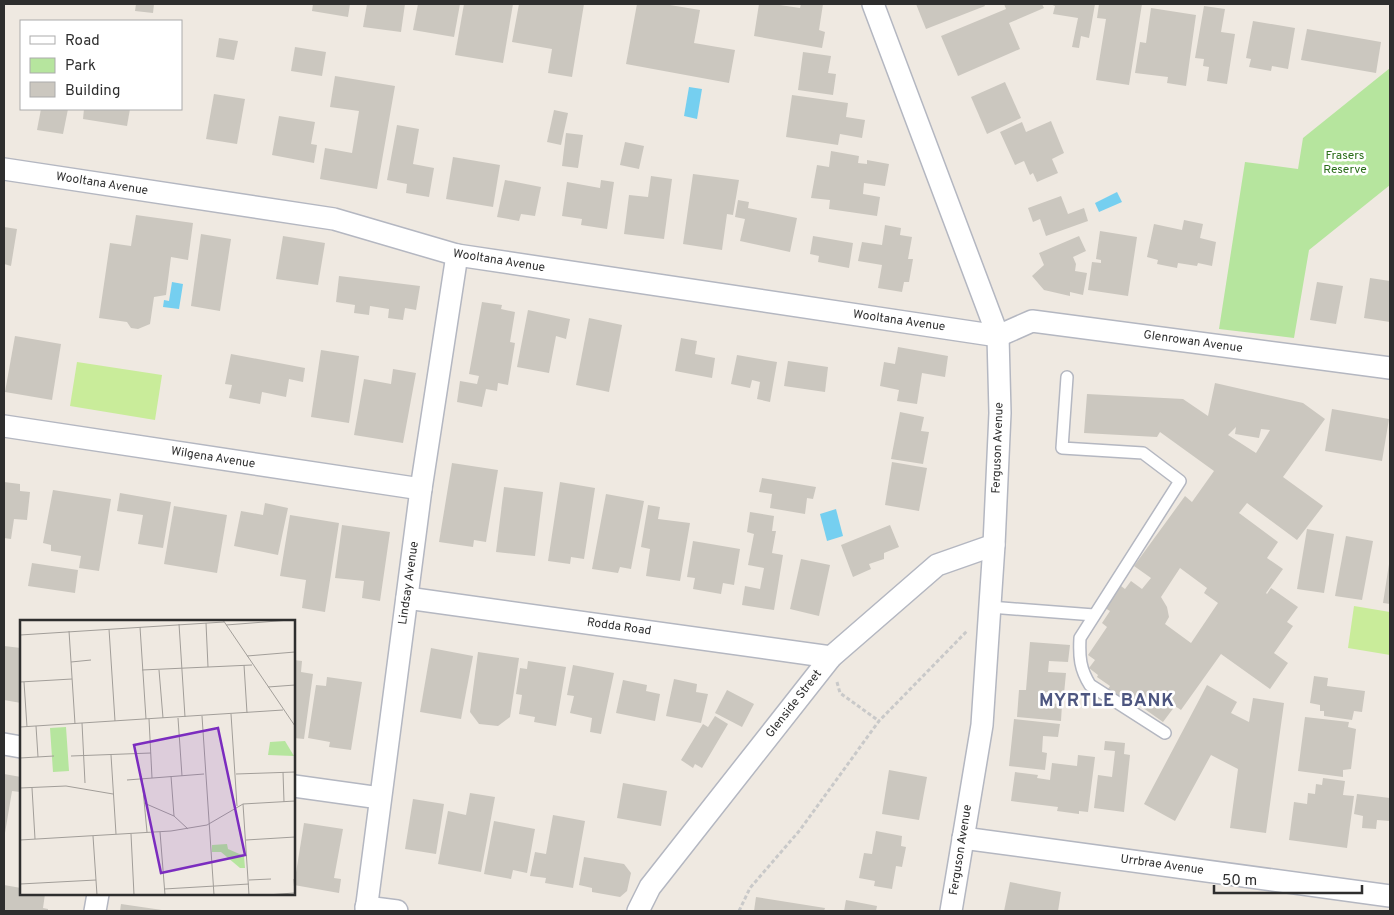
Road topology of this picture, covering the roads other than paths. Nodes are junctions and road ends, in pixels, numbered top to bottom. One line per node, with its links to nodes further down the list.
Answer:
1 (872, 4): 4 (street, Ferguson Avenue)
2 (4, 169): 3 (street, Wooltana Avenue)
3 (457, 255): 4 (street, Wooltana Avenue); 8 (street, Lindsay Avenue)
4 (998, 336): 5 (street, Glenrowan Avenue); 9 (street, Ferguson Avenue)
5 (1390, 368)
6 (1067, 377): 12 (lane)
7 (4, 426): 8 (street, Wilgena Avenue)
8 (421, 489): 10 (street, Lindsay Avenue)
9 (994, 544): 11 (street, Ferguson Avenue); 13 (street, Glenside Street)
10 (407, 598): 13 (street, Rodda Road); 18 (street, Lindsay Avenue)
11 (990, 607): 12 (lane); 19 (street, Ferguson Avenue)
12 (1094, 615): 14 (lane)
13 (831, 657): 25 (street, Glenside Street)
14 (1165, 733)
15 (4, 744): 16 (street)
16 (20, 747)
17 (295, 786): 18 (street)
18 (380, 798): 22 (street, Lindsay Avenue)
19 (963, 838): 21 (street, Urrbrae Avenue); 26 (street, Ferguson Avenue)
20 (98, 895): 23 (street)
21 (1390, 896)
22 (366, 909): 24 (street)
23 (95, 911)
24 (397, 911)
25 (638, 911)
26 (951, 911)

